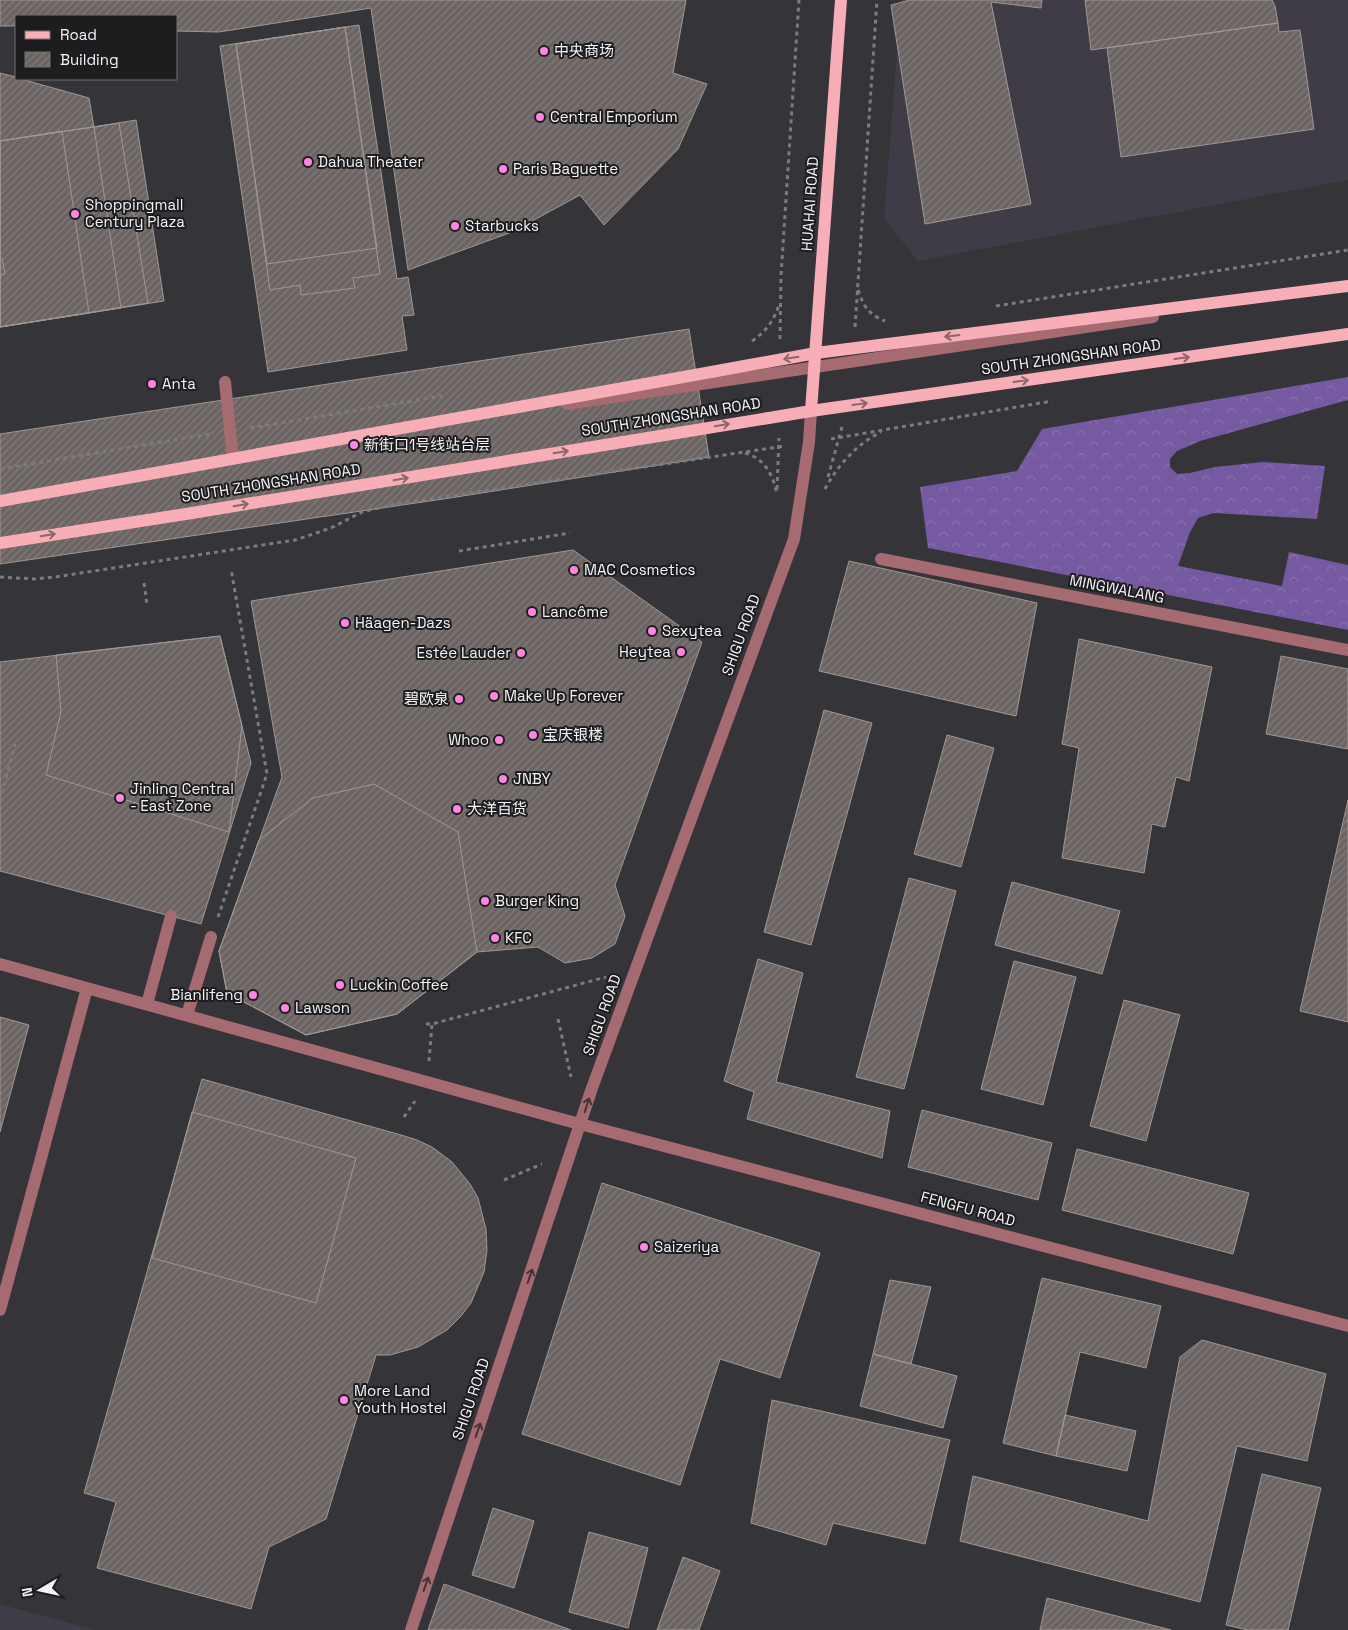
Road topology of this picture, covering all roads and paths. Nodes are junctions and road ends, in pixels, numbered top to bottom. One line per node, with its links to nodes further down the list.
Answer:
1 (799, 0): 5 (path)
2 (841, 0): 10 (main road, HUAHAI ROAD)
3 (1348, 286): 10 (main road, one-way to 10); 14 (street)
4 (857, 288): 6 (path)
5 (780, 299): 8 (path); 9 (path)
6 (891, 322)
7 (1348, 334): 13 (main road, SOUTH ZHONGSHAN ROAD, one-way to 7)
8 (749, 342)
9 (780, 345)
10 (816, 353): 13 (main road, HUAHAI ROAD); 14 (main road, one-way to 14)
11 (225, 382): 19 (street)
12 (1061, 400): 15 (path)
13 (812, 411): 17 (street, SHIGU ROAD); 23 (main road, SOUTH ZHONGSHAN ROAD, one-way to 13)
14 (409, 428): 19 (street)
15 (886, 429): 17 (path); 20 (path)
16 (779, 430): 18 (path)
17 (809, 442): 18 (path); 43 (street, SHIGU ROAD, one-way to 17)
18 (742, 453): 27 (path)
19 (233, 459): 21 (street)
20 (824, 492)
21 (0, 501)
22 (570, 533): 24 (path)
23 (0, 542)
24 (459, 551)
25 (881, 559): 30 (street, MINGWALANG)
26 (231, 569): 34 (path)
27 (0, 577)
28 (144, 583): 29 (path)
29 (147, 605)
30 (1348, 650)
31 (15, 744): 32 (path)
32 (0, 801)
33 (171, 916): 38 (street)
34 (211, 937): 39 (street)
35 (0, 964): 37 (street, FENGFU ROAD)
36 (606, 977): 41 (path)
37 (87, 988): 38 (street, FENGFU ROAD); 46 (street)
38 (147, 1004): 39 (street, FENGFU ROAD)
39 (187, 1015): 43 (street, FENGFU ROAD)
40 (558, 1019): 42 (path)
41 (426, 1024)
42 (572, 1082)
43 (581, 1124): 47 (street, FENGFU ROAD); 48 (street, SHIGU ROAD, one-way to 43)
44 (544, 1171): 45 (path)
45 (504, 1180)
46 (0, 1310)
47 (1348, 1326)
48 (411, 1630)

